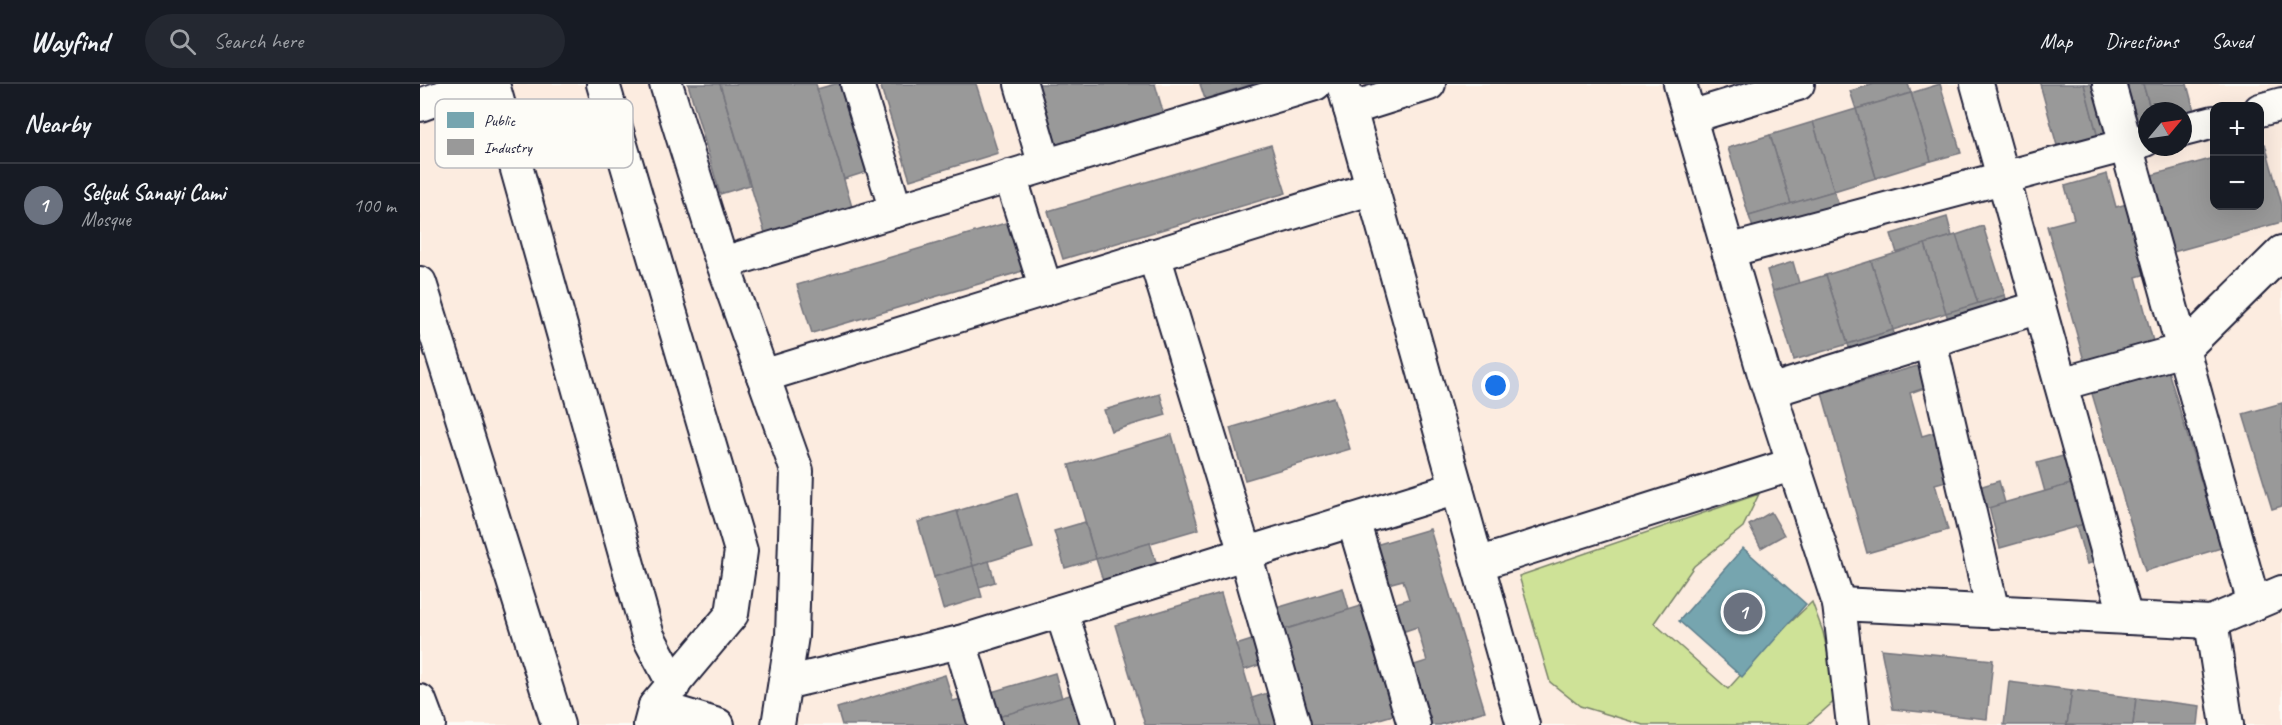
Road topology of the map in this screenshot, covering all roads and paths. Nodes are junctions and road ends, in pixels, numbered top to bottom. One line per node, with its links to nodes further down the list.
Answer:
1 (478, 84): 14 (street)
2 (493, 84): 15 (street)
3 (603, 84): 16 (street)
4 (666, 84): 35 (street)
5 (857, 84): 31 (street)
6 (1021, 84): 25 (street)
7 (1315, 84): 25 (street)
8 (1429, 84): 13 (street)
9 (1680, 84): 21 (street)
10 (1798, 84): 21 (street)
11 (1977, 84): 29 (street)
12 (2109, 84): 24 (street)
13 (1347, 96): 30 (street)
14 (437, 99)
15 (497, 99)
16 (607, 99)
17 (435, 100): 19 (street)
18 (2282, 104): 20 (street)
19 (420, 105)
20 (2264, 109)
21 (1690, 117): 32 (street)
22 (2210, 123): 23 (street)
23 (2192, 128)
24 (2136, 143): 29 (street); 40 (street)
25 (1045, 166): 28 (street)
26 (517, 168): 59 (street)
27 (628, 168): 59 (street)
28 (1010, 176): 31 (street); 37 (street)
29 (2003, 178): 32 (street); 38 (street)
30 (1373, 188): 34 (street); 45 (street)
31 (896, 211): 35 (street)
32 (1728, 250): 43 (street)
33 (2282, 252): 40 (street)
34 (1154, 255): 37 (street); 47 (street)
35 (723, 263): 41 (street)
36 (420, 283): 61 (street)
37 (1046, 289): 41 (street)
38 (2039, 307): 39 (street); 42 (street)
39 (1930, 341): 43 (street); 53 (street)
40 (2183, 350): 42 (street); 51 (street)
41 (763, 376): 57 (street)
42 (2061, 384): 54 (street)
43 (1770, 391): 44 (street)
44 (1794, 464): 48 (street); 50 (street)
45 (1457, 488): 46 (street); 48 (street)
46 (1353, 520): 47 (street); 67 (street)
47 (1245, 554): 52 (street); 66 (street)
48 (1478, 564): 68 (street)
49 (2282, 592): 51 (street)
50 (1839, 604): 53 (street); 69 (street)
51 (2254, 604): 55 (street)
52 (1061, 610): 56 (street); 65 (street)
53 (1993, 612): 54 (street)
54 (2126, 618): 55 (street)
55 (2211, 622): 70 (street)
56 (960, 642): 57 (street); 64 (street)
57 (785, 683): 63 (street)
58 (420, 701): 60 (street)
59 (660, 705): 62 (street)
60 (429, 725)
61 (558, 725)
62 (718, 725)
63 (778, 725)
64 (985, 725)
65 (1098, 725)
66 (1294, 725)
67 (1414, 725)
68 (1523, 725)
69 (1853, 725)
70 (2227, 725)

